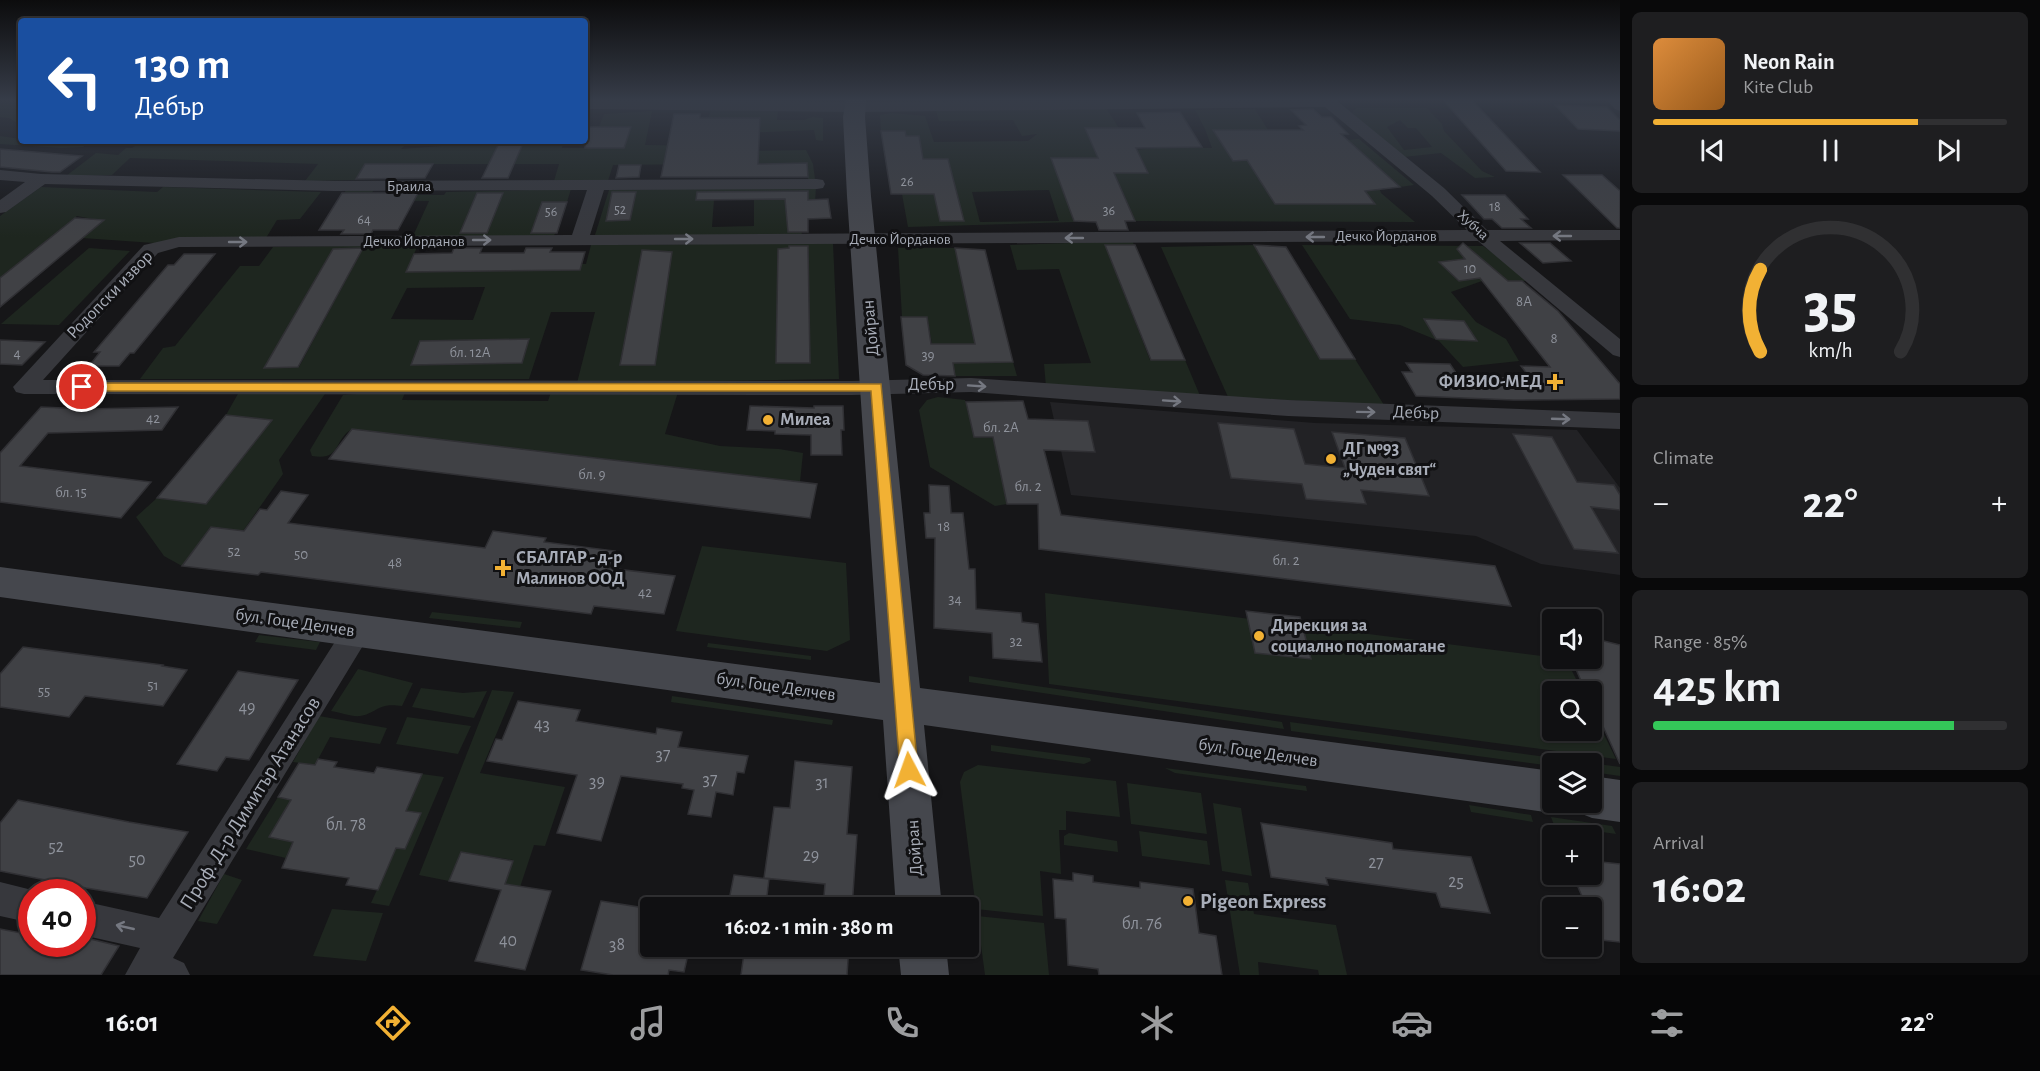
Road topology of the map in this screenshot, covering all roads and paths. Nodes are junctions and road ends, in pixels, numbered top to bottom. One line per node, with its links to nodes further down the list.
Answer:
1 (857, 146): 10 (street, Дойран)
2 (1381, 146): 9 (street, Хубча)
3 (0, 175): 4 (street, Браила)
4 (41, 179): 6 (street, Браила); 7 (street)
5 (817, 184): 6 (street, Браила)
6 (597, 185): 11 (street)
7 (0, 208)
8 (1620, 235): 9 (street, Дечко Йорданов, one-way to 9)
9 (1483, 236): 10 (street, Дечко Йорданов, one-way to 10); 13 (street, Хубча)
10 (863, 239): 11 (street, Дечко Йорданов, one-way to 10); 15 (street, Дойран)
11 (579, 240): 12 (street, Дечко Йорданов, one-way to 11)
12 (179, 242): 14 (street, Родопски извор)
13 (1620, 350)
14 (24, 387): 15 (street, Дебър)
15 (877, 387): 16 (street, Дебър, one-way to 16); 19 (street, Дойран)
16 (1620, 421)
17 (0, 582): 18 (street, бул. Гоце Делчев)
18 (357, 631): 19 (street, бул. Гоце Делчев); 27 (street, Проф. Д-р Димитър Атанасов)
19 (904, 705): 20 (street, бул. Гоце Делчев); 23 (street, Дойран)
20 (1542, 791)
21 (1602, 798): 22 (street)
22 (1620, 801)
23 (919, 897)
24 (0, 899): 25 (street)
25 (18, 903)
26 (96, 921): 27 (street, one-way to 26)
27 (167, 937): 29 (street, Проф. Д-р Димитър Атанасов)
28 (923, 957): 30 (street)
29 (154, 974)
30 (925, 975)

